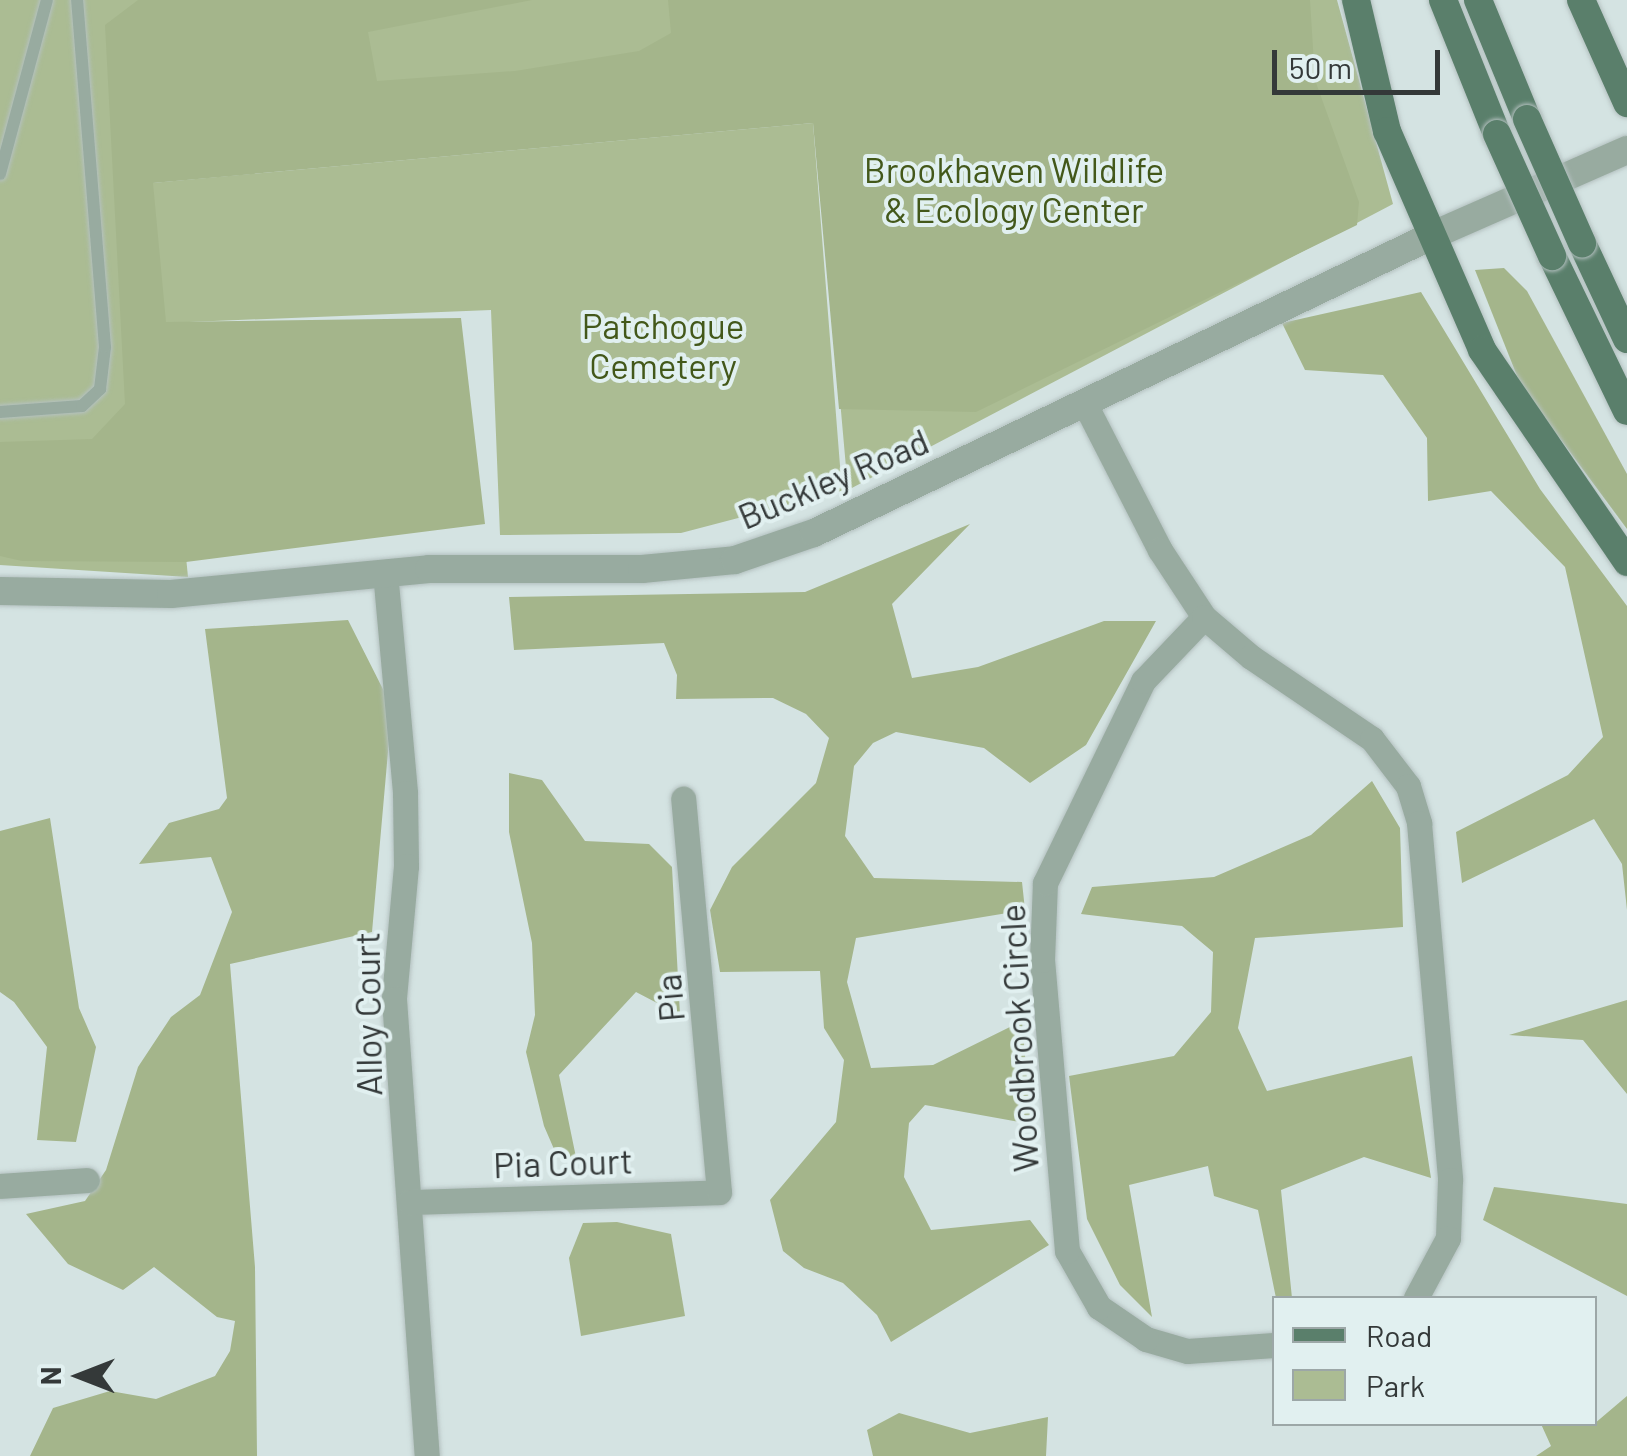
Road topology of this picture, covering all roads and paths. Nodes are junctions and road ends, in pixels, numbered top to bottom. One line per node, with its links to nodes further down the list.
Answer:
1 (47, 0): 9 (lane)
2 (77, 0): 13 (lane)
3 (1356, 0): 10 (main road)
4 (1443, 0): 14 (main road, bridge)
5 (1478, 0): 11 (main road, bridge)
6 (1581, 0): 7 (main road)
7 (1627, 104)
8 (1627, 150): 10 (street, Buckley Road)
9 (0, 174)
10 (1431, 236): 12 (street, Buckley Road); 15 (main road)
11 (1627, 339)
12 (1086, 406): 16 (street, Buckley Road); 18 (street)
13 (0, 412)
14 (1627, 412)
15 (1627, 562)
16 (385, 572): 17 (street, Buckley Road); 23 (street, Alloy Court)
17 (0, 591)
18 (1204, 617): 24 (street); 25 (street, Woodbrook Circle)
19 (683, 798): 22 (street, Pia)
20 (87, 1180): 21 (street)
21 (0, 1186)
22 (719, 1192): 23 (street, Pia Court)
23 (410, 1202): 26 (street, Alloy Court)
24 (1417, 1296)
25 (1272, 1345)
26 (427, 1456)

